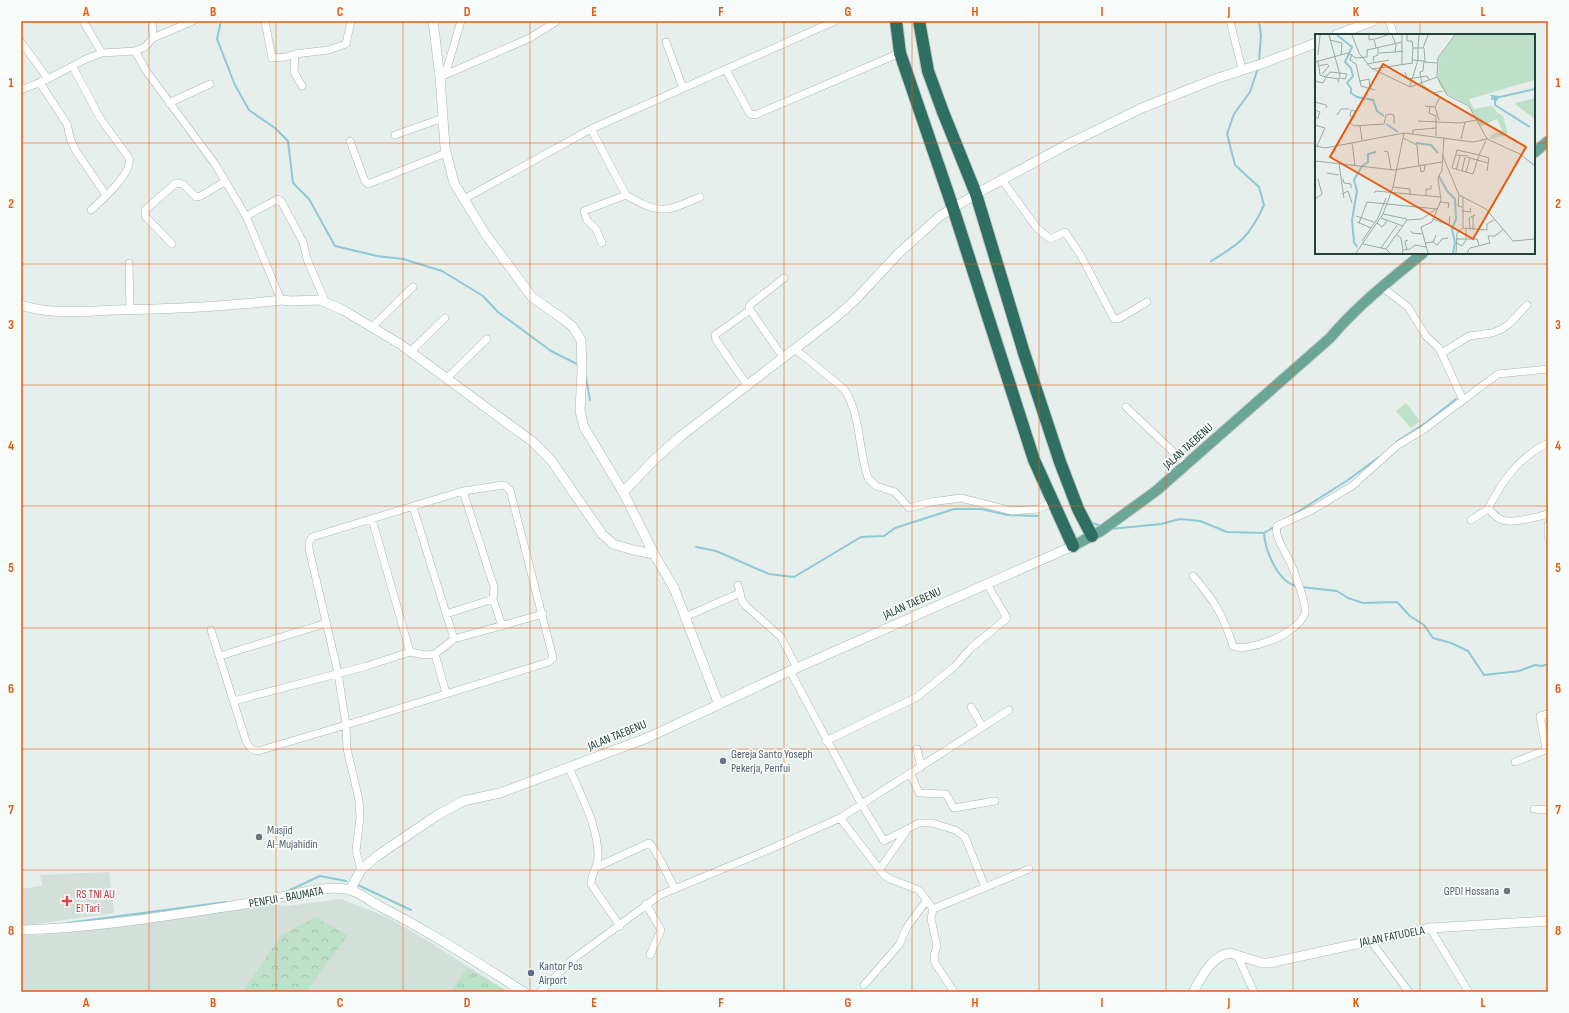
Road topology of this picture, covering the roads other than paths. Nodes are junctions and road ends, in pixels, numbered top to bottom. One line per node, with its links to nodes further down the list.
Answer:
1 (83, 21): 22 (street)
2 (152, 21): 17 (street)
3 (193, 21): 17 (street)
4 (265, 21): 24 (street)
5 (351, 21): 24 (street)
6 (433, 21): 28 (street)
7 (461, 21): 28 (street)
8 (557, 21): 28 (street)
9 (834, 21): 27 (street)
10 (896, 21): 23 (highway)
11 (919, 21): 45 (highway)
12 (1230, 21): 26 (street)
13 (1373, 21): 15 (street)
14 (1389, 21): 16 (street)
15 (1339, 34)
16 (1394, 34)
17 (153, 38): 21 (street)
18 (21, 42): 29 (street)
19 (666, 42): 33 (street)
20 (1315, 46): 26 (street)
21 (135, 51): 22 (street); 35 (street)
22 (102, 53): 25 (street)
23 (900, 53): 27 (street); 50 (highway)
24 (294, 54): 32 (street)
25 (73, 67): 29 (street); 46 (street)
26 (1246, 68): 43 (street)
27 (726, 70): 33 (street)
28 (443, 76): 36 (street)
29 (48, 79): 30 (street)
30 (40, 83): 34 (street); 46 (street)
31 (210, 84): 35 (street)
32 (302, 86)
33 (683, 88): 37 (street)
34 (21, 90)
35 (169, 103): 44 (street)
36 (443, 118): 38 (street); 42 (street)
37 (591, 129): 47 (street); 49 (street)
38 (395, 135)
39 (350, 141): 42 (street)
40 (1548, 141): 41 (main road)
41 (1535, 152)
42 (446, 153): 49 (street)
43 (1002, 180): 45 (street); 62 (street)
44 (224, 182): 52 (street); 54 (street)
45 (976, 194): 50 (street); 90 (highway)
46 (106, 195): 51 (street)
47 (626, 195): 48 (street); 53 (street)
48 (700, 197)
49 (464, 199): 82 (street)
50 (953, 208): 70 (street); 83 (highway)
51 (91, 210)
52 (246, 216): 60 (street); 61 (street)
53 (602, 243)
54 (172, 244)
55 (1423, 254): 59 (main road, JALAN TAEBENU)
56 (129, 263): 65 (street)
57 (784, 278): 66 (street)
58 (413, 287): 68 (street)
59 (1382, 287): 72 (street); 80 (main road, JALAN TAEBENU)
60 (281, 300): 61 (street); 65 (street)
61 (325, 301): 68 (street)
62 (1147, 302)
63 (21, 305): 65 (street)
64 (1527, 305): 72 (street)
65 (130, 310)
66 (750, 310): 73 (street); 76 (street)
67 (445, 318): 71 (street)
68 (372, 327): 71 (street)
69 (487, 339): 75 (street)
70 (795, 349): 73 (street); 83 (street)
71 (410, 352): 75 (street)
72 (1442, 353): 77 (street)
73 (782, 357): 76 (street)
74 (1548, 369): 77 (street)
75 (446, 378): 93 (street)
76 (747, 385): 82 (street)
77 (1463, 400): 94 (street)
78 (1126, 407): 80 (street)
79 (1548, 443): 85 (street)
80 (1187, 465): 90 (main road, JALAN TAEBENU)
81 (463, 491): 84 (street); 98 (street); 100 (street)
82 (623, 492): 93 (street)
83 (1052, 502): 92 (highway)
84 (413, 507): 87 (street); 99 (street)
85 (1488, 509): 86 (street); 88 (street)
86 (1548, 514)
87 (372, 519): 102 (street); 106 (street)
88 (1471, 520)
89 (1548, 525): 91 (street)
90 (1096, 533): 92 (main road, JALAN TAEBENU)
91 (1548, 536)
92 (1073, 546): 95 (street, JALAN TAEBENU)
93 (654, 554): 101 (street)
94 (1193, 576)
95 (987, 584): 109 (street, JALAN TAEBENU); 119 (street)
96 (738, 585): 97 (street)
97 (740, 593): 101 (street); 109 (street)
98 (493, 599): 99 (street); 103 (street)
99 (446, 614): 105 (street)
100 (543, 614): 103 (street); 111 (street)
101 (685, 617): 113 (street)
102 (327, 623): 108 (street); 110 (street)
103 (502, 626): 105 (street)
104 (211, 630): 108 (street)
105 (454, 639): 107 (street)
106 (410, 652): 107 (street); 110 (street)
107 (435, 654): 111 (street)
108 (220, 656): 112 (street)
109 (793, 670): 113 (street, JALAN TAEBENU); 119 (street)
110 (338, 674): 112 (street); 117 (street)
111 (446, 693): 117 (street)
112 (234, 701): 117 (street)
113 (719, 705): 124 (street, JALAN TAEBENU)
114 (971, 707): 118 (street)
115 (1009, 710): 118 (street)
116 (1548, 714): 121 (street)
117 (346, 725): 135 (street)
118 (982, 726): 123 (street)
119 (826, 740): 127 (street)
120 (917, 749): 123 (street)
121 (1547, 749): 122 (street)
122 (1515, 762)
123 (921, 767): 125 (street)
124 (569, 768): 132 (street); 135 (street, JALAN TAEBENU)
125 (911, 774): 126 (street); 127 (street)
126 (995, 801)
127 (862, 805): 130 (street); 131 (street)
128 (1534, 809): 129 (street)
129 (1548, 810)
130 (840, 818): 133 (street); 138 (street)
131 (909, 828): 133 (street); 137 (street)
132 (597, 867): 138 (street); 143 (street)
133 (880, 869): 139 (street)
134 (1029, 869): 137 (street)
135 (362, 870): 136 (street, JALAN TAEBENU)
136 (353, 886): 145 (street, PENFUI - BAUMATA); 151 (street, PENFUI - BAUMATA)
137 (985, 887): 141 (street)
138 (675, 889): 140 (street)
139 (927, 900): 141 (street); 149 (street)
140 (646, 904): 143 (street); 147 (street)
141 (933, 909): 153 (street)
142 (1548, 921): 144 (street, JALAN FATUDELA)
143 (620, 926): 152 (street)
144 (1430, 928): 146 (street, JALAN FATUDELA); 150 (street)
145 (21, 930)
146 (1370, 940): 148 (street, JALAN FATUDELA); 156 (street)
147 (650, 955)
148 (1238, 957): 154 (street, JALAN FATUDELA); 155 (street)
149 (864, 985)
150 (1468, 991)
151 (524, 992)
152 (540, 992)
153 (954, 992)
154 (1193, 992)
155 (1254, 992)
156 (1410, 992)

